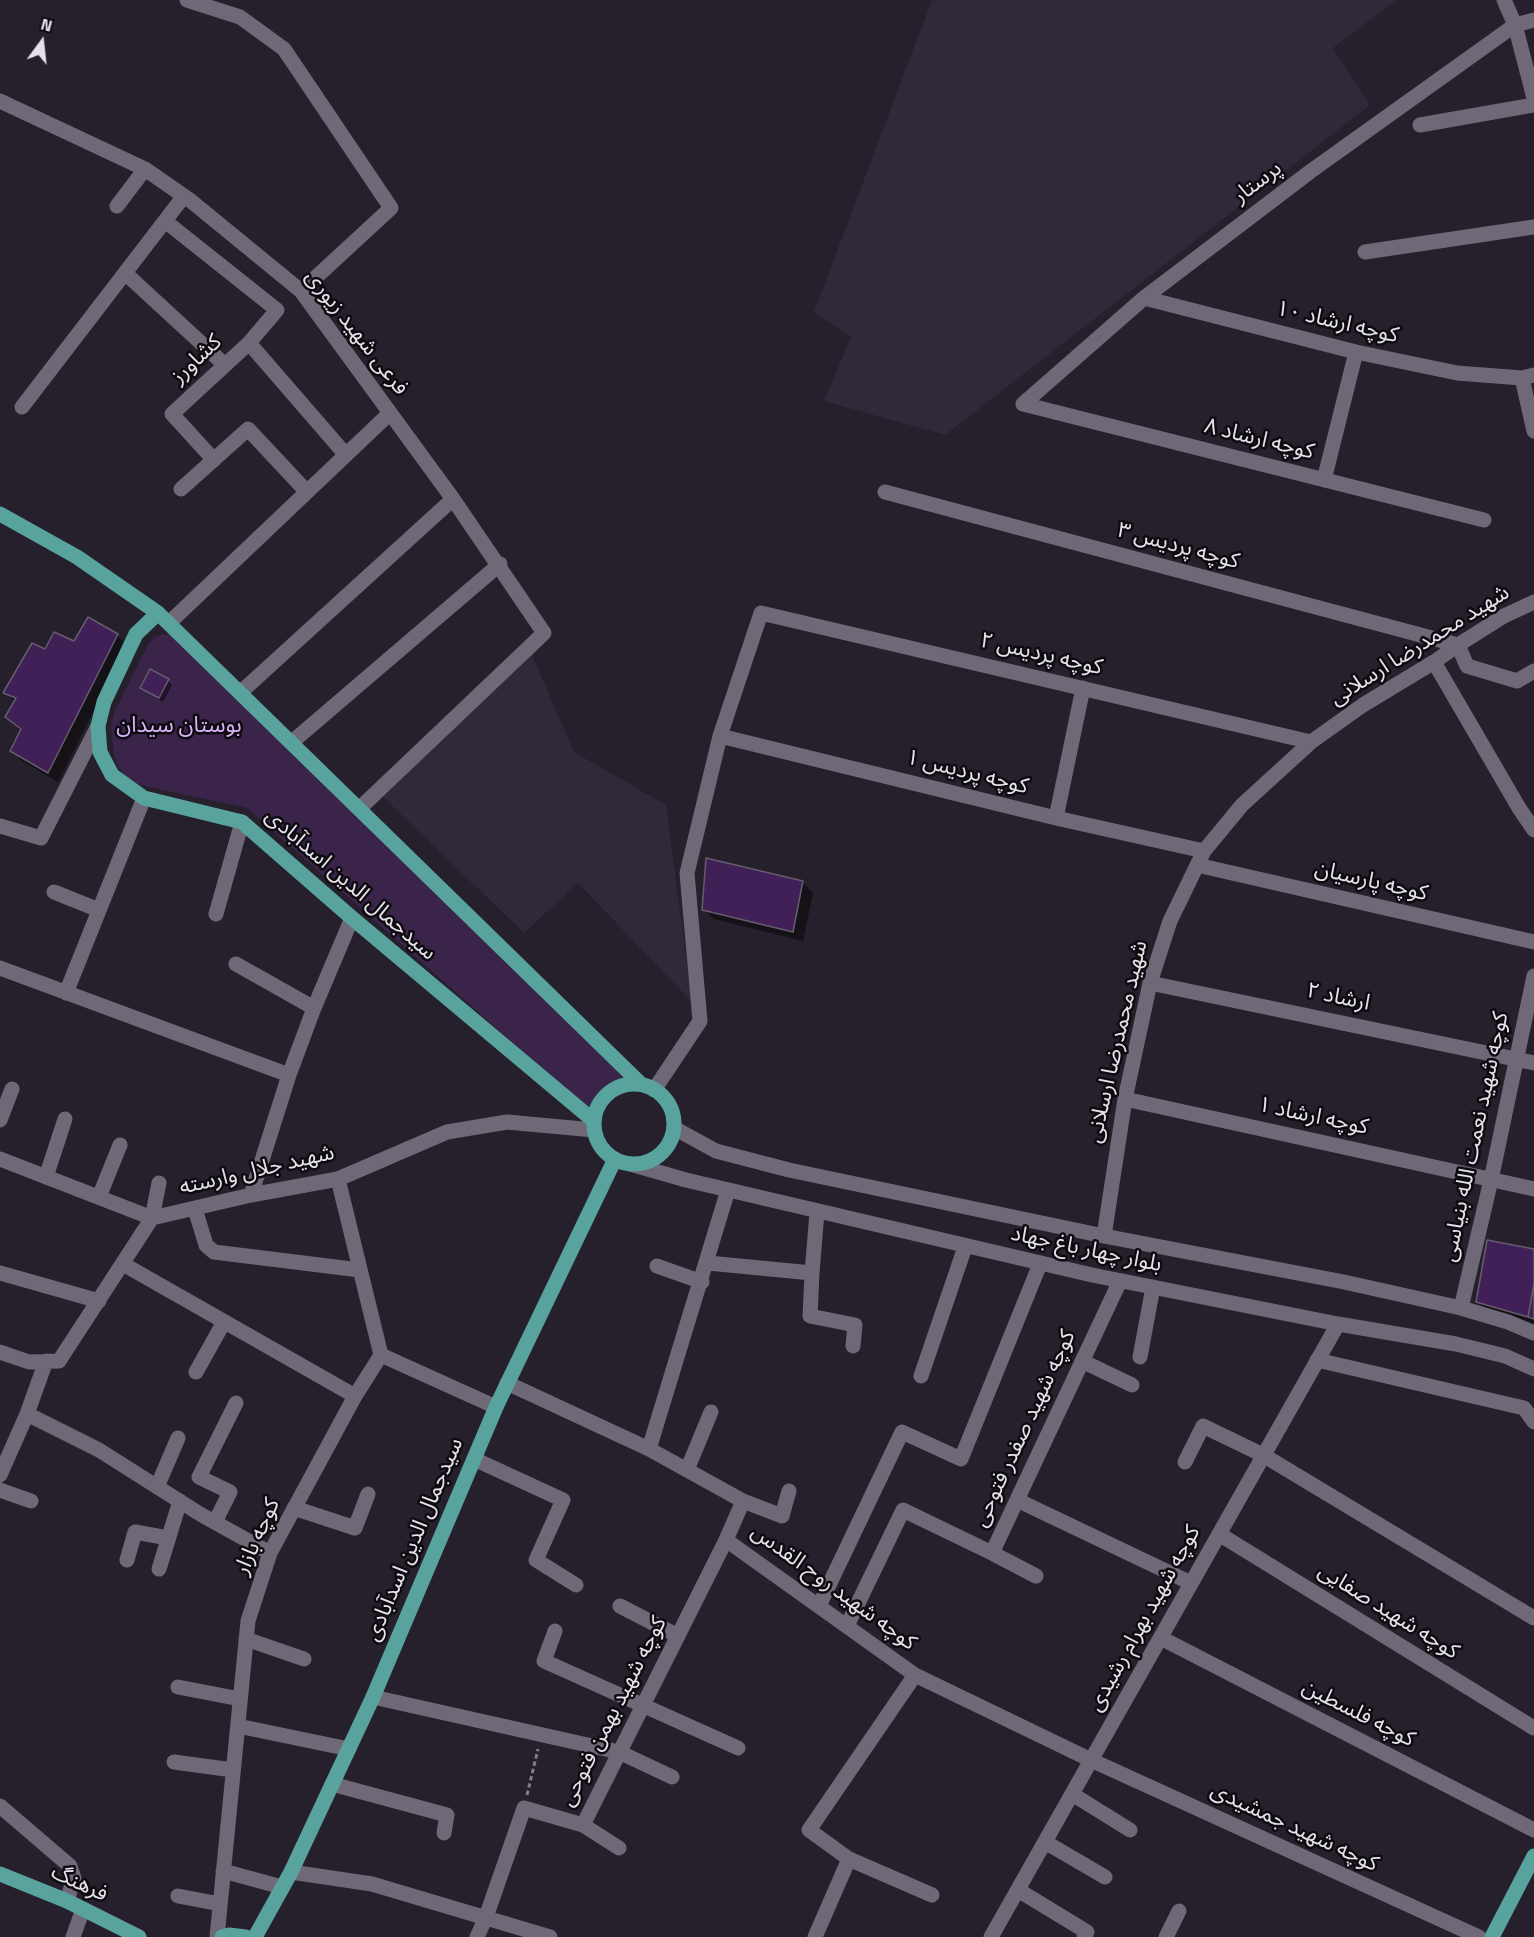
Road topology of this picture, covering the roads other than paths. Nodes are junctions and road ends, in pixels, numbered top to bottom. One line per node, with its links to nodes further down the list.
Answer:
1 (187, 0): 16 (street)
2 (1504, 0): 4 (street)
3 (1534, 20): 4 (street, پرستار)
4 (1515, 25): 5 (street); 17 (street, پرستار)
5 (1534, 98)
6 (0, 101): 9 (street, فرعی شهید زیوری)
7 (1534, 105): 8 (street)
8 (1420, 125)
9 (145, 169): 10 (street, فرعی شهید زیوری); 11 (street)
10 (184, 196): 12 (street); 16 (street, فرعی شهید زیوری)
11 (117, 206)
12 (165, 220): 15 (street); 18 (street)
13 (1534, 227): 14 (street)
14 (1365, 252)
15 (125, 273): 20 (street); 23 (street)
16 (301, 291): 24 (street, فرعی شهید زیوری)
17 (1144, 298): 19 (street, کوچه ارشاد ۱۰); 22 (street, پرستار)
18 (249, 343): 20 (street, کشاورز); 26 (street, کشاورز)
19 (1356, 352): 21 (street, کوچه ارشاد ۱۰); 28 (street)
20 (225, 365): 27 (street, کشاورز)
21 (1528, 376): 25 (street)
22 (1023, 404): 28 (street, کوچه ارشاد ۸)
23 (22, 407)
24 (390, 413): 26 (street); 32 (street, فرعی شهید زیوری)
25 (1534, 431)
26 (346, 455): 30 (street)
27 (214, 460): 29 (street); 30 (street)
28 (1324, 480): 34 (street, کوچه ارشاد ۸)
29 (181, 489)
30 (307, 492): 37 (street)
31 (885, 492): 38 (street, کوچه پردیس ۳)
32 (453, 500): 35 (street, فرعی شهید زیوری); 42 (street)
33 (0, 514): 37 (main road)
34 (1484, 520)
35 (499, 565): 45 (street); 48 (street, فرعی شهید زیوری)
36 (1534, 602): 38 (street, شهید محمدرضا ارسلانی)
37 (164, 618): 42 (main road); 43 (main road, سیدجمال الدین اسدآبادی)
38 (1458, 645): 39 (street, شهید محمدرضا ارسلانی); 40 (street)
39 (1434, 662): 46 (street, شهید محمدرضا ارسلانی); 49 (street)
40 (1534, 671)
41 (1083, 688): 44 (street, کوچه پردیس ۲); 46 (street, کوچه پردیس ۲); 50 (street)
42 (241, 692): 45 (main road)
43 (98, 726): 47 (main road, سیدجمال الدین اسدآبادی); 52 (street)
44 (720, 736): 50 (street, کوچه پردیس ۱); 69 (street)
45 (292, 742): 48 (main road)
46 (1311, 742): 54 (street, شهید محمدرضا ارسلانی)
47 (144, 798): 51 (main road, سیدجمال الدین اسدآبادی); 56 (street)
48 (360, 808): 69 (main road)
49 (1526, 808): 53 (street)
50 (1056, 818): 54 (street, کوچه پردیس ۱)
51 (242, 822): 57 (street); 58 (main road, سیدجمال الدین اسدآبادی)
52 (0, 826)
53 (1534, 830)
54 (1201, 858): 59 (street, کوچه پارسیان); 63 (street, شهید محمدرضا ارسلانی)
55 (54, 892): 56 (street)
56 (99, 910): 64 (street)
57 (216, 914)
58 (352, 918): 65 (street); 74 (main road, سیدجمال الدین اسدآبادی)
59 (1534, 942)
60 (236, 964): 65 (street)
61 (0, 968): 64 (street)
62 (1534, 975): 66 (street, کوچه شهید نعمت الله بنیاسی)
63 (1150, 983): 66 (street, ارشاد ۲); 71 (street, شهید محمدرضا ارسلانی)
64 (66, 993): 68 (street)
65 (314, 1008): 68 (street)
66 (1516, 1058): 67 (street, ارشاد ۲); 81 (street, کوچه شهید نعمت الله بنیاسی)
67 (1534, 1063)
68 (289, 1075): 85 (street)
69 (648, 1087): 74 (main road); 75 (main road)
70 (12, 1089): 73 (street)
71 (1125, 1099): 81 (street, کوچه ارشاد ۱); 90 (street, شهید محمدرضا ارسلانی)
72 (65, 1119): 79 (street)
73 (0, 1120)
74 (594, 1126): 78 (main road); 80 (street, شهید جلال وارسته)
75 (674, 1128): 78 (main road); 90 (street, بلوار چهار باغ جهاد)
76 (120, 1145): 86 (street)
77 (0, 1159): 79 (street)
78 (623, 1161): 84 (street, بلوار چهار باغ جهاد); 117 (main road, سیدجمال الدین اسدآبادی)
79 (46, 1177): 86 (street)
80 (338, 1179): 85 (street, شهید جلال وارسته); 96 (street)
81 (1491, 1180): 83 (street, کوچه ارشاد ۱); 103 (street, کوچه شهید نعمت الله بنیاسی)
82 (159, 1182): 89 (street)
83 (1534, 1189)
84 (729, 1191): 88 (street, بلوار چهار باغ جهاد); 92 (street)
85 (251, 1195): 87 (street, شهید جلال وارسته)
86 (99, 1197): 89 (street)
87 (195, 1209): 89 (street, شهید جلال وارسته); 96 (street)
88 (817, 1212): 91 (street, بلوار چهار باغ جهاد); 98 (street)
89 (152, 1218): 93 (street)
90 (1104, 1236): 103 (street, بلوار چهار باغ جهاد)
91 (965, 1247): 94 (street, بلوار چهار باغ جهاد); 116 (street)
92 (708, 1263): 98 (street); 100 (street)
93 (123, 1264): 102 (street); 104 (street)
94 (1041, 1264): 99 (street, بلوار چهار باغ جهاد); 153 (street)
95 (657, 1266): 100 (street)
96 (360, 1270): 109 (street)
97 (0, 1273): 102 (street)
98 (812, 1273): 107 (street)
99 (1120, 1281): 101 (street, بلوار چهار باغ جهاد); 111 (street, کوچه شهید صفدر فتوحی)
100 (702, 1282): 126 (street)
101 (1153, 1287): 105 (street, بلوار چهار باغ جهاد); 110 (street)
102 (99, 1301): 113 (street)
103 (1461, 1308): 106 (street, بلوار چهار باغ جهاد)
104 (224, 1322): 115 (street); 119 (street)
105 (1338, 1324): 112 (street, کوچه شهید بهرام رشیدی); 114 (street, بلوار چهار باغ جهاد)
106 (1534, 1333)
107 (854, 1346)
108 (0, 1352): 113 (street)
109 (381, 1355): 119 (street, کوچه بازار); 121 (street)
110 (1140, 1357)
111 (1082, 1360): 118 (street); 136 (street, کوچه شهید صفدر فتوحی)
112 (1317, 1360): 124 (street); 127 (street, کوچه شهید بهرام رشیدی)
113 (46, 1361): 123 (street)
114 (1534, 1370)
115 (196, 1372)
116 (921, 1376)
117 (507, 1383): 121 (main road, سیدجمال الدین اسدآبادی); 126 (street, کوچه شهید روح القدس)
118 (1132, 1386)
119 (355, 1396): 140 (street, کوچه بازار)
120 (236, 1403): 141 (street)
121 (496, 1407): 128 (main road, سیدجمال الدین اسدآبادی)
122 (711, 1412): 130 (street)
123 (27, 1414): 131 (street); 132 (street)
124 (1534, 1422)
125 (178, 1438): 132 (street)
126 (649, 1449): 130 (street, کوچه شهید روح القدس)
127 (1263, 1455): 129 (street); 142 (street, کوچه شهید بهرام رشیدی); 154 (street)
128 (474, 1459): 151 (street); 163 (main road, سیدجمال الدین اسدآبادی)
129 (1185, 1462)
130 (687, 1470): 138 (street, کوچه شهید روح القدس)
131 (0, 1475)
132 (158, 1487): 137 (street)
133 (0, 1490): 139 (street)
134 (789, 1491): 138 (street)
135 (368, 1494): 140 (street)
136 (1017, 1500): 146 (street, کوچه شهید صفدر فتوحی); 150 (street)
137 (180, 1501): 141 (street); 143 (street)
138 (743, 1501): 144 (street, کوچه شهید روح القدس)
139 (32, 1502)
140 (294, 1508): 145 (street, کوچه بازار)
141 (215, 1522): 145 (street)
142 (1219, 1534): 150 (street, کوچه شهید بهرام رشیدی); 167 (street, کوچه شهید صفایی)
143 (168, 1538): 147 (street); 148 (street)
144 (726, 1540): 153 (street, کوچه شهید روح القدس); 157 (street, کوچه شهید بهمن فتوحی)
145 (270, 1553): 159 (street, کوچه بازار)
146 (992, 1553): 149 (street); 155 (street, کوچه شهید صفدر فتوحی)
147 (127, 1560)
148 (159, 1569)
149 (1036, 1576)
150 (1191, 1583): 158 (street, کوچه شهید بهرام رشیدی)
151 (576, 1584)
152 (621, 1606): 157 (street)
153 (819, 1606): 155 (street, کوچه شهید روح القدس)
154 (1534, 1618)
155 (847, 1626): 161 (street, کوچه شهید روح القدس)
156 (555, 1631): 165 (street)
157 (678, 1635): 165 (street, کوچه شهید بهمن فتوحی)
158 (1161, 1638): 171 (street, کوچه شهید بهرام رشیدی); 180 (street, کوچه فلسطین)
159 (246, 1639): 160 (street); 164 (street, کوچه بازار)
160 (304, 1659)
161 (915, 1675): 171 (street, کوچه شهید روح القدس); 185 (street)
162 (178, 1687): 164 (street)
163 (373, 1697): 169 (main road, سیدجمال الدین اسدآبادی); 170 (street)
164 (240, 1699): 166 (street, کوچه بازار)
165 (643, 1704): 168 (street); 170 (street, کوچه شهید بهمن فتوحی)
166 (238, 1726): 169 (street); 173 (street, کوچه بازار)
167 (1534, 1728)
168 (738, 1748)
169 (349, 1749): 175 (main road, سیدجمال الدین اسدآبادی)
170 (619, 1752): 174 (street); 178 (street, کوچه شهید بهمن فتوحی)
171 (1091, 1760): 176 (street, کوچه شهید بهرام رشیدی); 211 (street, کوچه شهید جمشیدی)
172 (174, 1762): 173 (street)
173 (233, 1770): 186 (street, کوچه بازار)
174 (672, 1776)
175 (332, 1784): 181 (street); 187 (main road, سیدجمال الدین اسدآبادی)
176 (1072, 1794): 179 (street); 182 (street, کوچه شهید بهرام رشیدی)
177 (0, 1806): 194 (street)
178 (583, 1825): 183 (street); 198 (street, کوچه شهید بهمن فتوحی)
179 (1130, 1830)
180 (1534, 1830)
181 (444, 1833)
182 (1045, 1842): 189 (street); 191 (street, کوچه شهید بهرام رشیدی)
183 (619, 1848)
184 (1534, 1856): 212 (main road)
185 (849, 1859): 193 (street); 207 (street)
186 (223, 1871): 190 (street); 195 (street, کوچه بازار)
187 (291, 1872): 190 (main road, سیدجمال الدین اسدآبادی); 198 (street)
188 (0, 1874): 194 (main road, فرهنگ)
189 (1105, 1877)
190 (282, 1887): 204 (main road, سیدجمال الدین اسدآبادی)
191 (1018, 1890): 208 (street, کوچه شهید بهرام رشیدی); 209 (street)
192 (178, 1896): 195 (street)
193 (932, 1896)
194 (67, 1901): 196 (main road, فرهنگ)
195 (220, 1904): 201 (street, کوچه بازار)
196 (83, 1909): 199 (street); 200 (main road, فرهنگ)
197 (1179, 1911): 210 (street)
198 (486, 1917): 205 (street, کوچه شهید بهمن فتوحی); 206 (street)
199 (73, 1937)
200 (139, 1937)
201 (217, 1937)
202 (222, 1937): 203 (main road)
203 (246, 1937)
204 (255, 1937)
205 (477, 1937)
206 (550, 1937)
207 (815, 1937)
208 (992, 1937)
209 (1084, 1937)
210 (1166, 1937)
211 (1479, 1937)
212 (1492, 1937)

